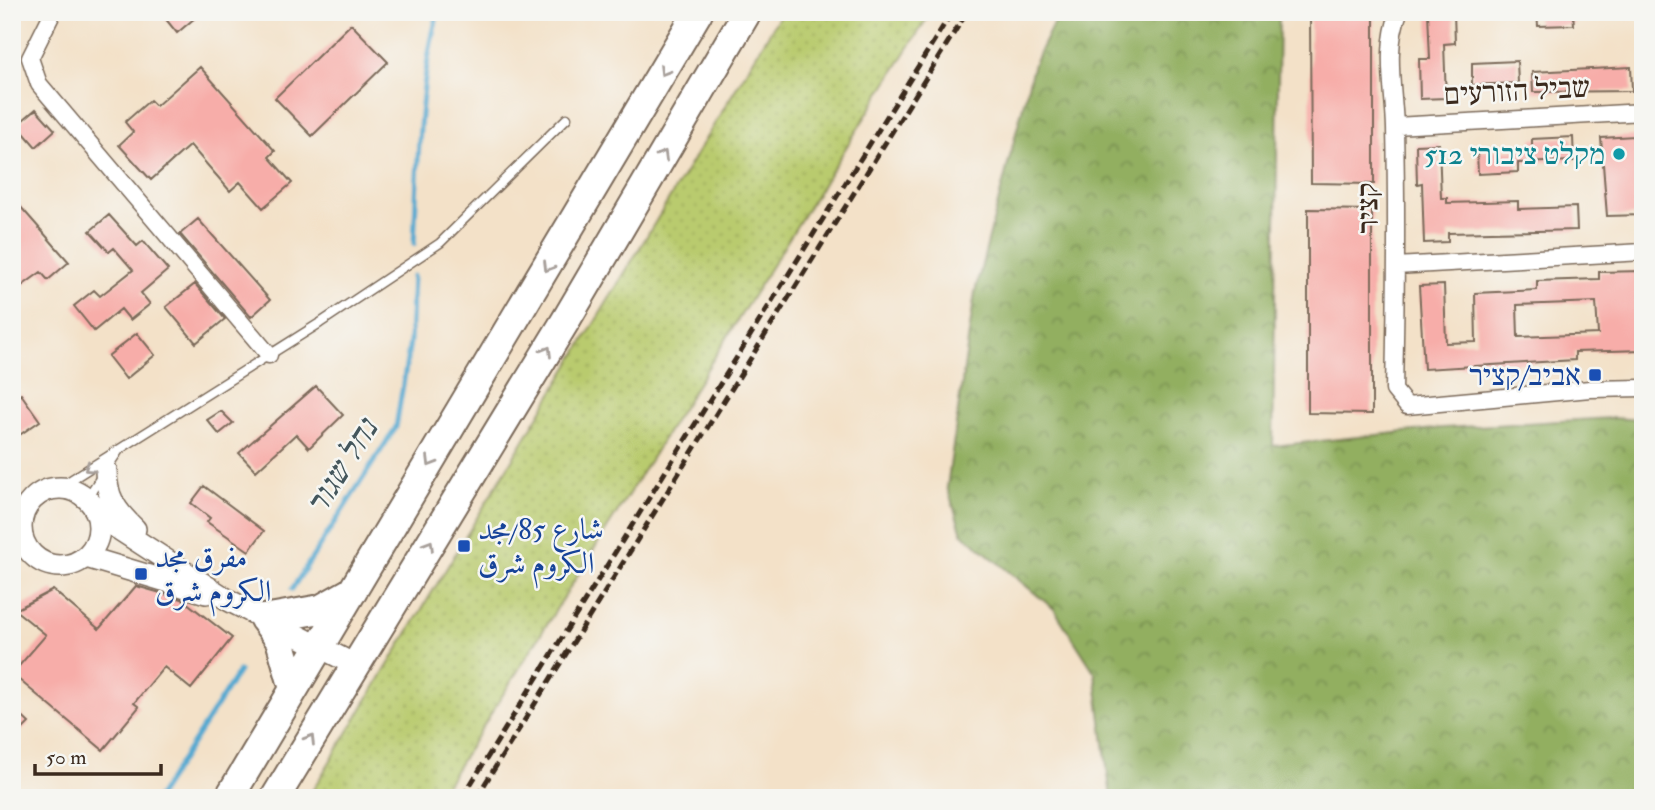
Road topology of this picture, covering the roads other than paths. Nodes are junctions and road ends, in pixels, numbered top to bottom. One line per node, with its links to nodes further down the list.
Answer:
1 (53, 12): 10 (street)
2 (698, 12): 21 (highway, one-way to 21)
3 (747, 12): 25 (highway, one-way to 3)
4 (1399, 12): 7 (street, קציר)
5 (1643, 112): 7 (street, שביל הזורעים)
6 (567, 118): 10 (lane)
7 (1395, 126): 9 (street, קציר)
8 (1643, 252): 9 (street)
9 (1396, 266): 11 (street, קציר)
10 (269, 355): 12 (lane)
11 (1643, 388)
12 (121, 448): 13 (lane); 14 (lane, one-way to 14)
13 (106, 470): 15 (lane); 20 (street)
14 (58, 488): 15 (street); 16 (street)
15 (92, 506): 18 (street); 20 (street)
16 (18, 516): 17 (street)
17 (34, 557): 18 (street); 19 (street)
18 (86, 557): 22 (street)
19 (12, 562)
20 (173, 564): 22 (street)
21 (356, 590): 23 (highway); 24 (highway)
22 (228, 600): 23 (street)
23 (264, 619): 24 (street); 26 (highway)
24 (319, 647): 25 (street); 26 (highway)
25 (355, 665): 28 (highway, one-way to 25)
26 (294, 689): 27 (highway)
27 (229, 798)
28 (275, 798)

